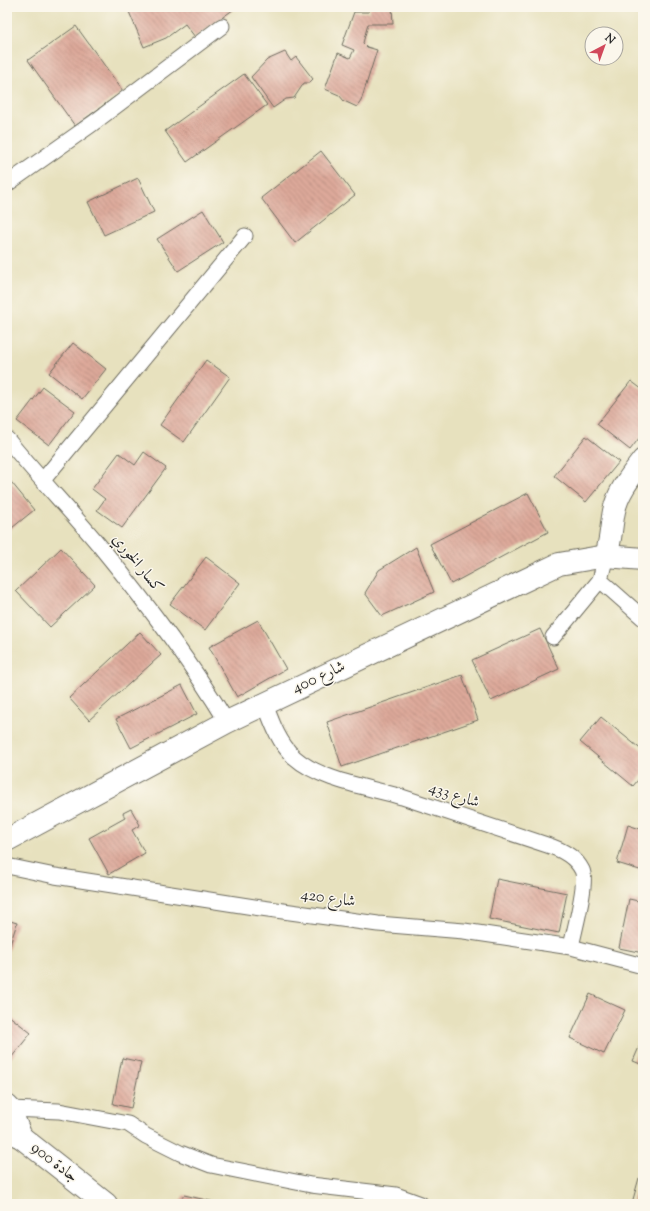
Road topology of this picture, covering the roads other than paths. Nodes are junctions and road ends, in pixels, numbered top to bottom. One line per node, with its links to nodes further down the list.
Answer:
1 (222, 26): 2 (street)
2 (7, 184)
3 (245, 236): 6 (street)
4 (7, 439): 6 (street, كسار الخوري)
5 (643, 460): 7 (main road)
6 (43, 480): 13 (street, كسار الخوري)
7 (606, 556): 8 (main road, شارع 400); 9 (street); 12 (main road, شارع 400)
8 (643, 559)
9 (600, 580): 10 (street); 11 (street)
10 (643, 618)
11 (553, 637)
12 (265, 704): 13 (main road, شارع 400); 16 (street, شارع 433)
13 (227, 722): 14 (main road, شارع 400)
14 (7, 840)
15 (7, 866): 16 (street, شارع 420)
16 (571, 947): 17 (street, شارع 420)
17 (643, 966)
18 (8, 1109): 19 (main road, جادة 900); 21 (street)
19 (14, 1134): 20 (main road, جادة 900)
20 (106, 1204)
21 (421, 1204)

